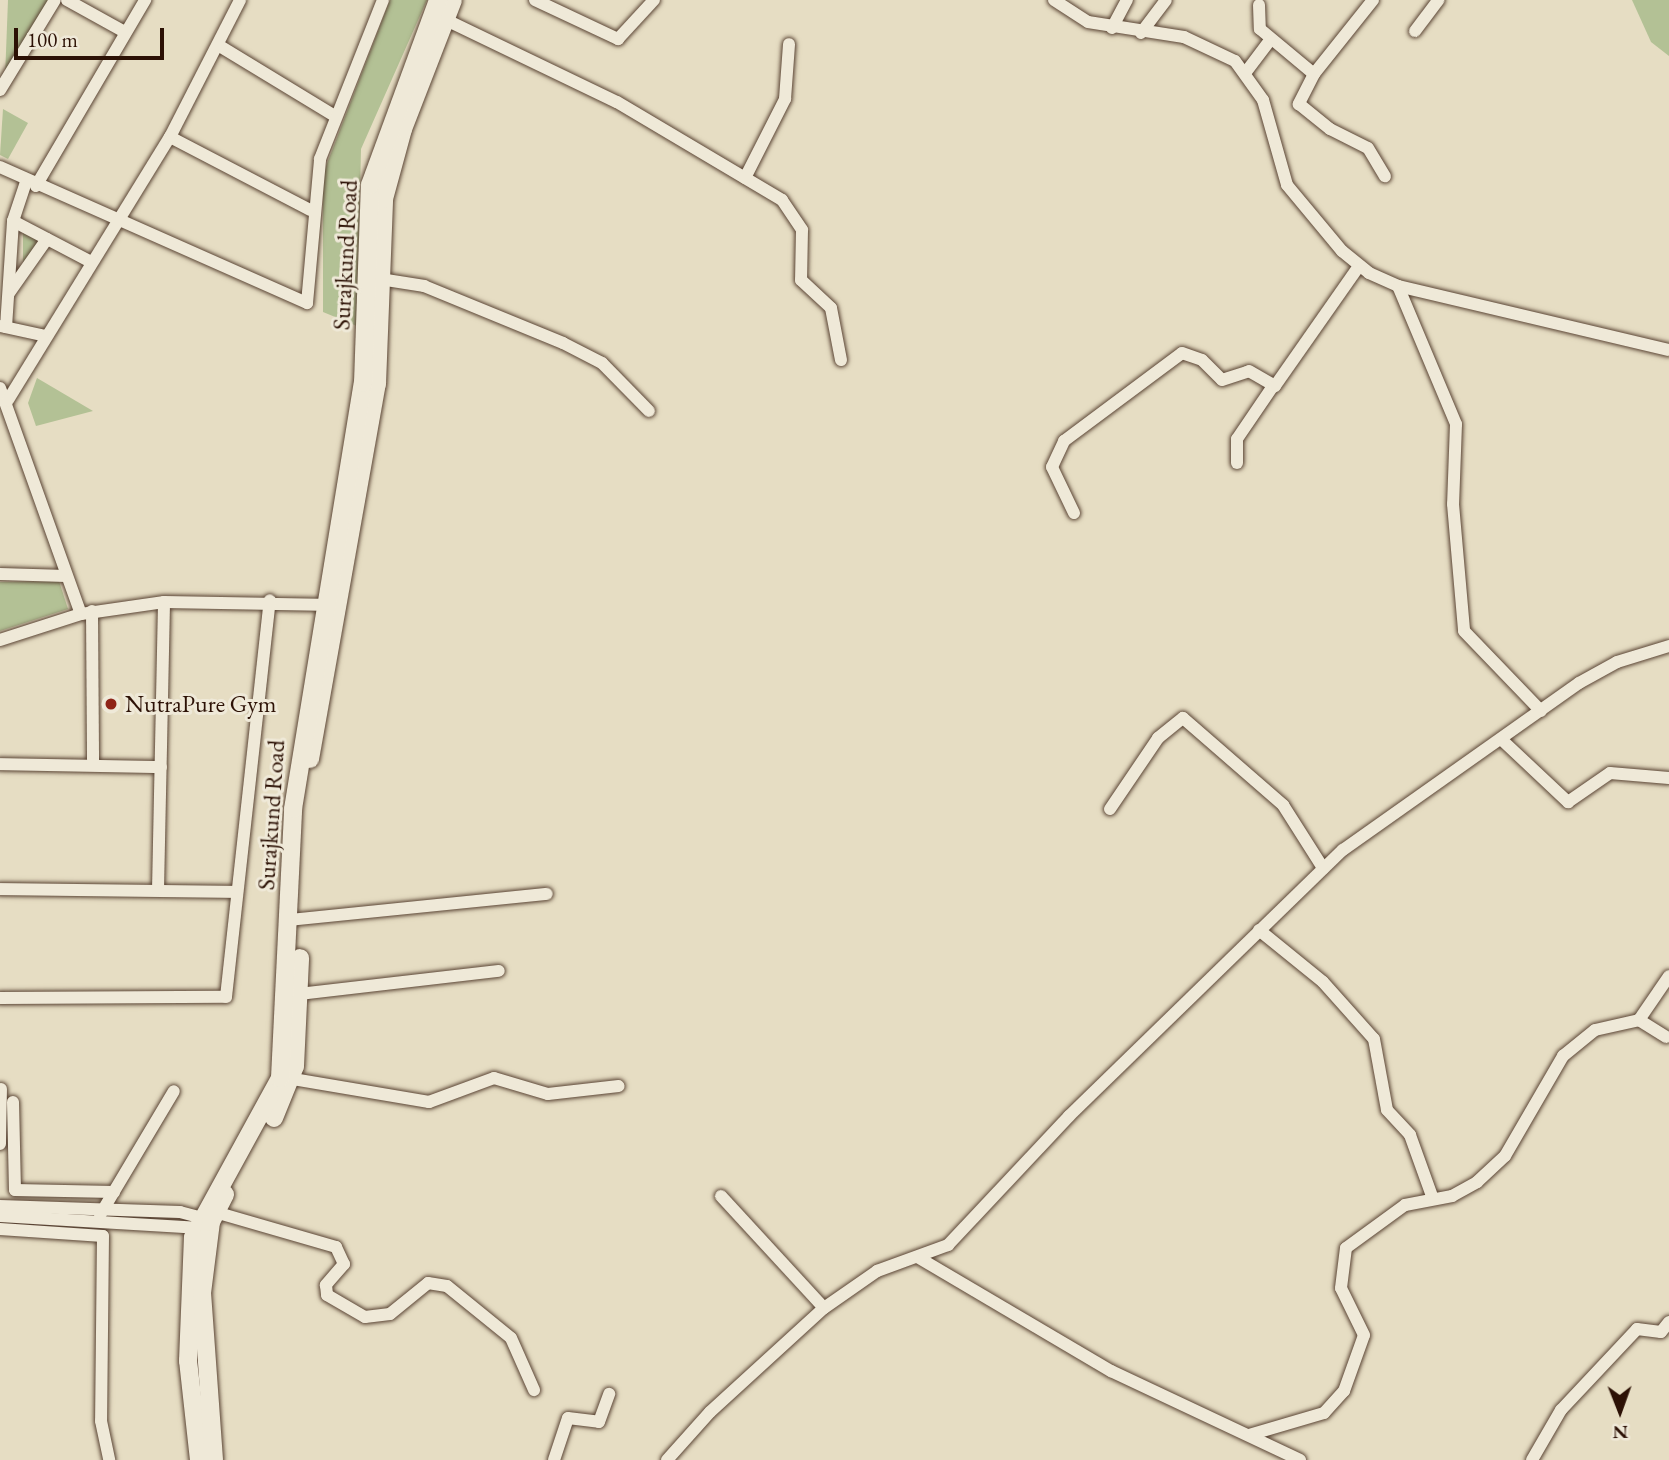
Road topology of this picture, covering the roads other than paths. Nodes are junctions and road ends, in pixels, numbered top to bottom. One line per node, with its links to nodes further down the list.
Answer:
1 (55, 0): 25 (street)
2 (67, 0): 18 (street)
3 (145, 0): 18 (street)
4 (240, 0): 22 (street)
5 (383, 0): 26 (street)
6 (453, 0): 15 (main road, Surajkund Road)
7 (535, 0): 8 (street)
8 (654, 0)
9 (1054, 0): 16 (street)
10 (1127, 0): 16 (street)
11 (1166, 0): 19 (street)
12 (1373, 0): 24 (street)
13 (1438, 0): 17 (street)
14 (1259, 5): 20 (street)
15 (438, 11): 30 (street); 38 (main road, Surajkund Road); 55 (main road, Surajkund Road)
16 (1112, 28): 19 (street)
17 (1415, 31)
18 (125, 32): 31 (street)
19 (1141, 33): 23 (street)
20 (1270, 40): 23 (street); 24 (street)
21 (789, 44): 30 (street)
22 (218, 45): 26 (street); 27 (street)
23 (1246, 72): 37 (street)
24 (1314, 74): 29 (street)
25 (0, 90)
26 (333, 115): 32 (street)
27 (170, 137): 32 (street); 34 (street)
28 (0, 167): 31 (street)
29 (1385, 176)
30 (745, 178): 44 (street)
31 (31, 184): 33 (street); 34 (street)
32 (310, 211): 34 (street)
33 (13, 221): 35 (street); 40 (street)
34 (118, 222): 36 (street)
35 (47, 239): 36 (street); 40 (street)
36 (92, 262): 42 (street)
37 (1359, 266): 39 (street); 45 (street)
38 (380, 279): 48 (street); 55 (main road, Surajkund Road)
39 (1398, 286): 43 (street); 59 (street)
40 (9, 294): 41 (street)
41 (3, 326): 42 (street)
42 (46, 336): 47 (street)
43 (1669, 350)
44 (841, 360)
45 (1273, 386): 49 (street); 50 (street)
46 (0, 388): 47 (street)
47 (8, 400): 52 (street)
48 (649, 411)
49 (1237, 463)
50 (1074, 513)
51 (0, 574): 52 (street)
52 (66, 576): 56 (street)
53 (270, 600): 54 (street); 55 (street); 69 (street)
54 (164, 602): 56 (street); 63 (street)
55 (330, 605): 71 (main road, Surajkund Road)
56 (86, 612): 57 (street); 61 (street)
57 (0, 640)
58 (1669, 646): 59 (street)
59 (1541, 711): 60 (street)
60 (1502, 740): 64 (street); 66 (street)
61 (93, 763): 62 (street); 63 (street)
62 (0, 764)
63 (162, 767): 68 (street)
64 (1669, 778)
65 (1110, 809): 66 (street)
66 (1323, 868): 72 (street)
67 (0, 889): 68 (street)
68 (158, 890): 69 (street)
69 (237, 892): 76 (street)
70 (547, 894): 71 (street)
71 (295, 920): 75 (main road, Surajkund Road); 93 (main road, Surajkund Road)
72 (1259, 930): 88 (street); 96 (street)
73 (499, 971): 75 (street)
74 (1669, 976): 77 (street)
75 (299, 994): 79 (main road, Surajkund Road)
76 (0, 998)
77 (1639, 1020): 78 (street); 88 (street)
78 (1665, 1037)
79 (293, 1079): 80 (street); 93 (main road, Surajkund Road)
80 (619, 1086)
81 (1, 1089): 84 (street)
82 (174, 1091): 86 (street)
83 (13, 1102): 85 (street)
84 (0, 1144)
85 (24, 1191): 86 (street); 90 (street)
86 (114, 1192): 91 (street)
87 (721, 1196): 97 (street)
88 (1433, 1199): 101 (street)
89 (0, 1206): 90 (street)
90 (23, 1207): 91 (street)
91 (100, 1214): 93 (street); 94 (street)
92 (0, 1216): 94 (street)
93 (207, 1221): 99 (street); 103 (main road, Surajkund Road); 104 (main road, Surajkund Road)
94 (37, 1223): 95 (street); 102 (street)
95 (0, 1229)
96 (919, 1258): 97 (street); 101 (street)
97 (824, 1308): 106 (street)
98 (1669, 1322): 108 (street)
99 (534, 1390)
100 (609, 1394): 105 (street)
101 (1249, 1435): 107 (street)
102 (109, 1460)
103 (199, 1460)
104 (214, 1460)
105 (554, 1460)
106 (667, 1460)
107 (1300, 1460)
108 (1532, 1460)

